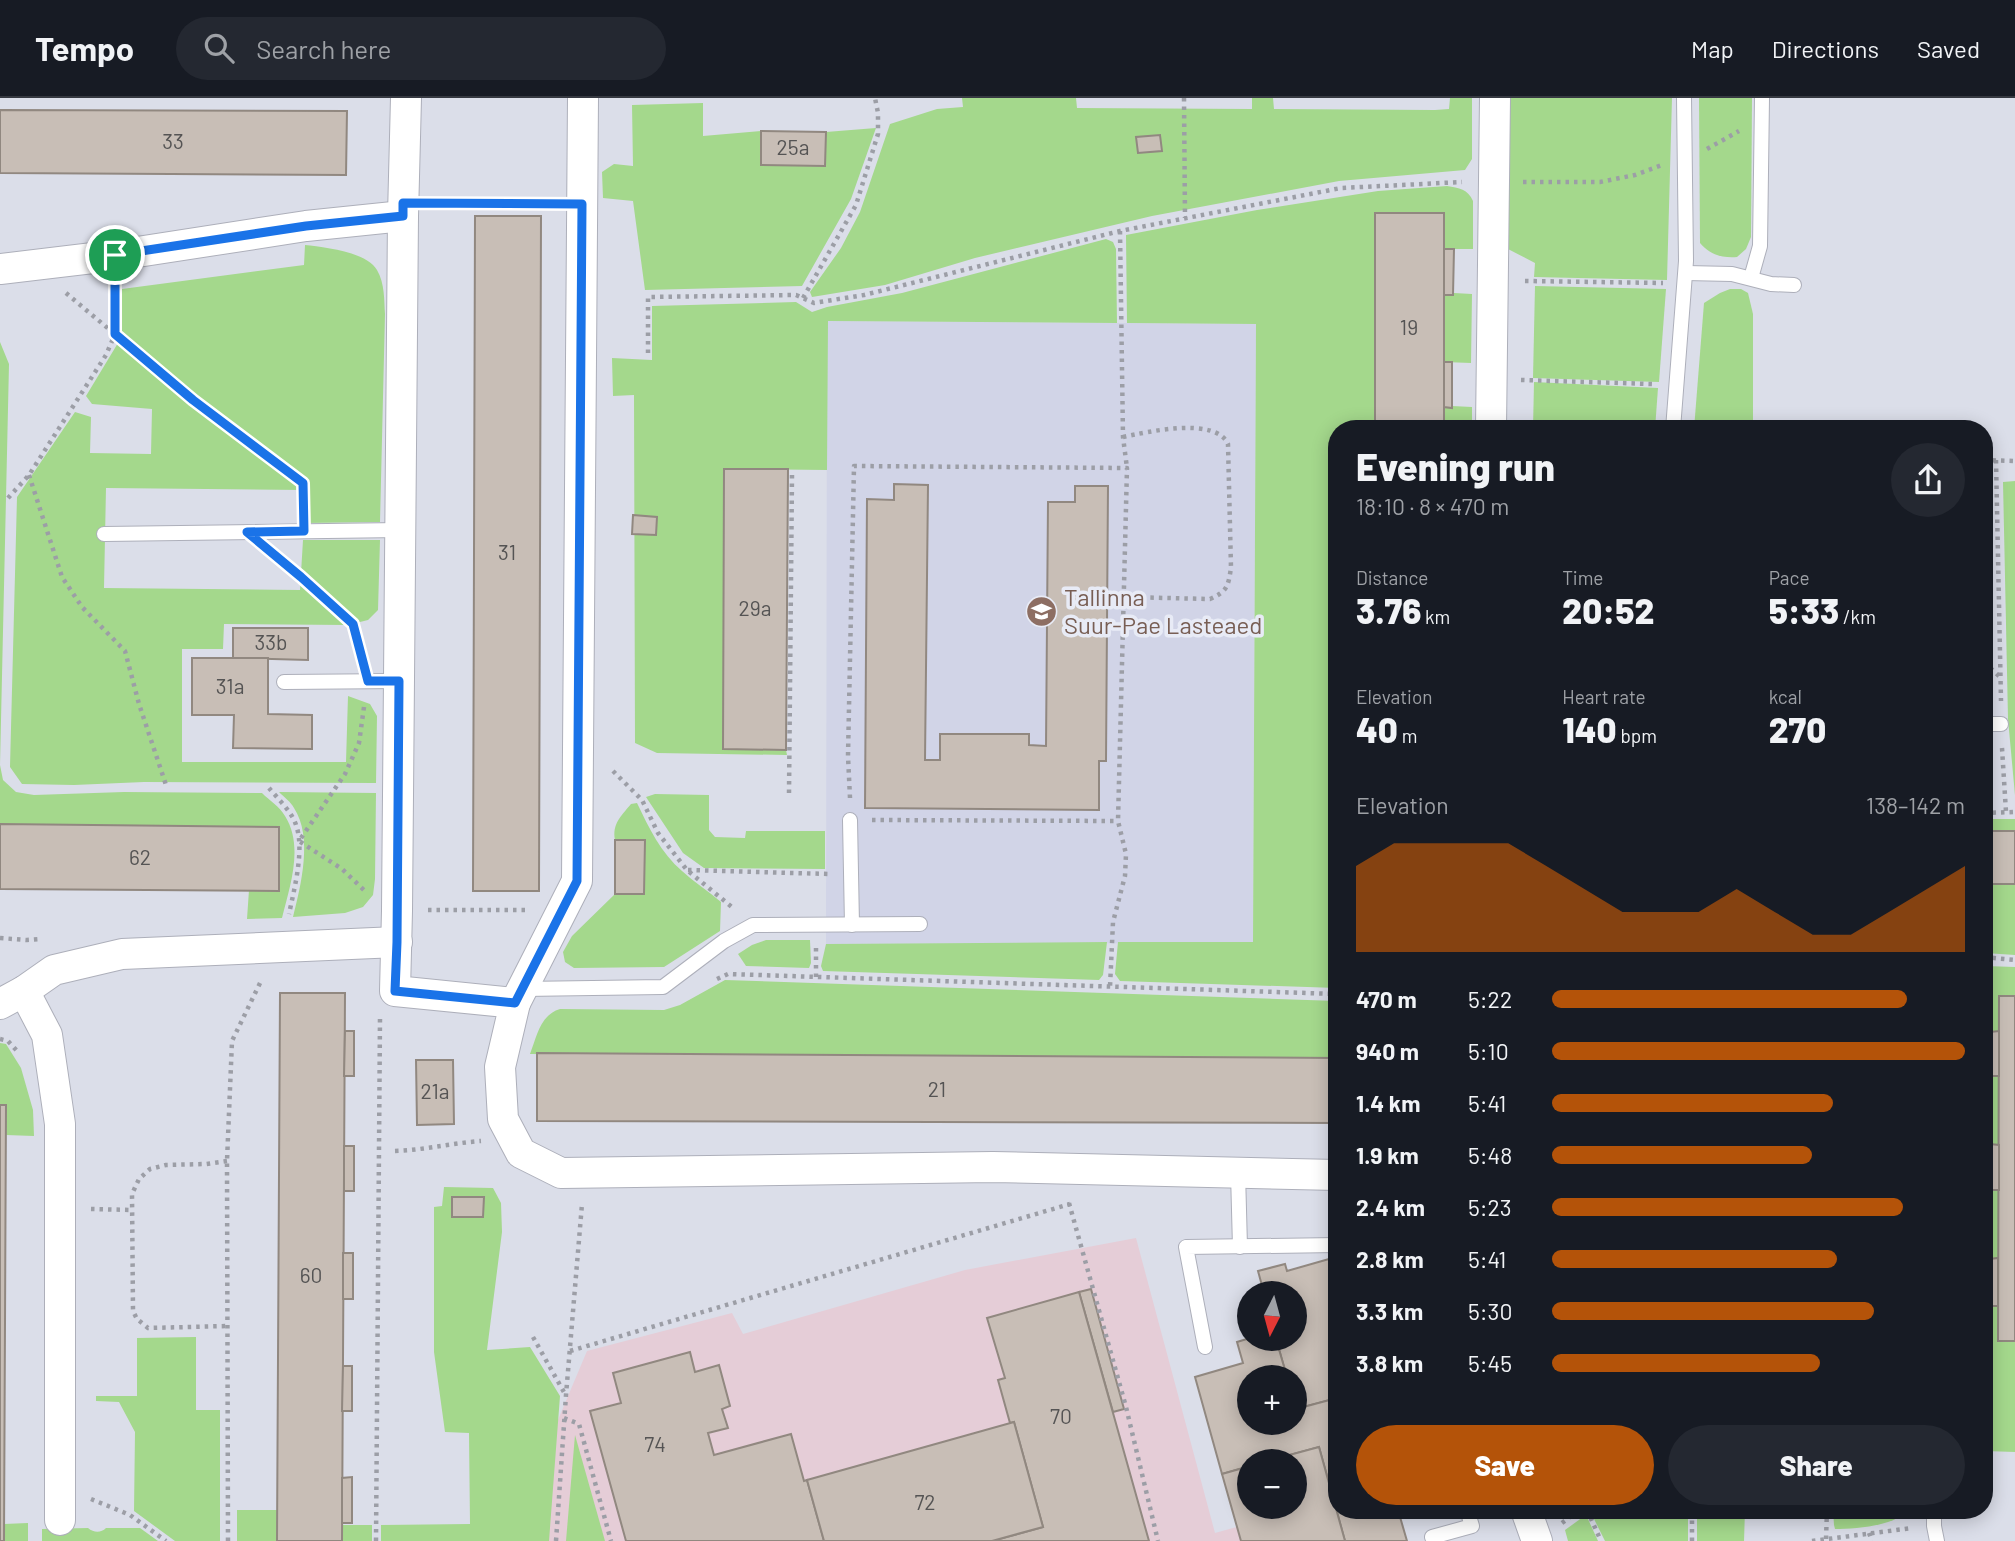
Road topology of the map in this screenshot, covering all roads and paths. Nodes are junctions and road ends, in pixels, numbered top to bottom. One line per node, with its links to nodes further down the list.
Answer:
1 (406, 98): 12 (street)
2 (583, 98): 11 (street)
3 (875, 98): 22 (path)
4 (1184, 98): 13 (path)
5 (1494, 98): 10 (street)
6 (1684, 98): 9 (lane)
7 (1762, 98): 8 (lane)
8 (1761, 118): 9 (path); 19 (lane)
9 (1686, 156): 10 (path); 18 (lane)
10 (1494, 182): 13 (path); 20 (street)
11 (582, 204): 12 (path); 61 (street)
12 (403, 210): 15 (street); 36 (street)
13 (1185, 218): 14 (path)
14 (1120, 231): 22 (path); 29 (path)
15 (115, 255): 16 (street); 23 (path)
16 (33, 265): 17 (street); 23 (path)
17 (0, 269)
18 (1685, 278): 19 (lane); 20 (path); 26 (lane)
19 (1751, 278): 21 (lane)
20 (1492, 280): 25 (street)
21 (1794, 285)
22 (803, 298): 24 (path)
23 (115, 334): 33 (path); 37 (path)
24 (648, 353)
25 (1492, 379): 26 (path); 27 (street)
26 (1677, 385): 28 (lane)
27 (1491, 420)
28 (1675, 420)
29 (1123, 437): 32 (path); 40 (path)
30 (1996, 460): 31 (path); 42 (path)
31 (2015, 461)
32 (1127, 468): 40 (path); 55 (path)
33 (29, 475): 35 (path); 49 (path)
34 (792, 475): 51 (path)
35 (8, 498)
36 (400, 530): 37 (lane); 44 (street)
37 (304, 531): 38 (lane)
38 (247, 532): 39 (lane); 43 (path)
39 (104, 534)
40 (1124, 597): 56 (path)
41 (1993, 670): 42 (path)
42 (2000, 676): 47 (path)
43 (368, 681): 44 (lane); 45 (lane); 57 (path)
44 (399, 681): 60 (street)
45 (284, 682)
46 (1993, 724): 47 (lane)
47 (2001, 724): 52 (path)
48 (613, 771): 58 (path)
49 (167, 788)
50 (269, 788): 57 (path)
51 (789, 793)
52 (2006, 812): 53 (path); 54 (path)
53 (2015, 812)
54 (1993, 813)
55 (850, 820): 56 (path); 65 (lane)
56 (1118, 821): 73 (path)
57 (299, 841): 60 (path); 62 (path)
58 (687, 870): 59 (path); 64 (path)
59 (834, 874)
60 (386, 905): 61 (path); 68 (street)
61 (563, 909): 75 (street)
62 (287, 922)
63 (920, 924): 65 (lane)
64 (752, 925): 65 (lane); 75 (lane)
65 (852, 925)
66 (0, 938): 67 (path)
67 (51, 938)
68 (397, 942): 75 (street); 76 (street)
69 (1993, 958): 70 (path)
70 (2015, 960)
71 (266, 973): 80 (path)
72 (716, 979): 73 (path)
73 (1110, 986): 74 (path)
74 (1328, 995)
75 (519, 996): 78 (street)
76 (12, 998): 86 (street)
77 (380, 1010): 112 (path)
78 (513, 1139): 79 (path); 82 (street)
79 (395, 1151)
80 (227, 1161): 87 (path); 90 (path)
81 (1060, 1169): 82 (street); 83 (street); 85 (path)
82 (584, 1173): 93 (path)
83 (1238, 1173): 84 (street); 89 (lane)
84 (1328, 1175)
85 (1070, 1204): 93 (path); 115 (path)
86 (60, 1209): 87 (path); 96 (street)
87 (132, 1210): 90 (path)
88 (1328, 1245): 89 (lane)
89 (1240, 1247): 92 (lane)
90 (228, 1326): 111 (path)
91 (533, 1337): 94 (path)
92 (1205, 1347)
93 (569, 1351): 94 (path)
94 (566, 1395): 95 (path)
95 (564, 1418): 113 (path); 114 (path)
96 (60, 1485): 104 (street); 110 (path)
97 (1470, 1519): 108 (lane)
98 (1534, 1519): 107 (street)
99 (1567, 1519): 107 (path)
100 (1591, 1519): 116 (path)
101 (1692, 1519): 117 (path)
102 (1827, 1519): 109 (path)
103 (1934, 1519): 105 (lane)
104 (61, 1520)
105 (1934, 1526): 106 (path); 120 (lane)
106 (1869, 1533): 109 (path); 119 (path)
107 (1547, 1534)
108 (1432, 1537)
109 (1826, 1539): 118 (path)
110 (166, 1541)
111 (228, 1541)
112 (376, 1541)
113 (556, 1541)
114 (611, 1541)
115 (1158, 1541)
116 (1601, 1541)
117 (1692, 1541)
118 (1812, 1541)
119 (1872, 1541)
120 (1937, 1541)

